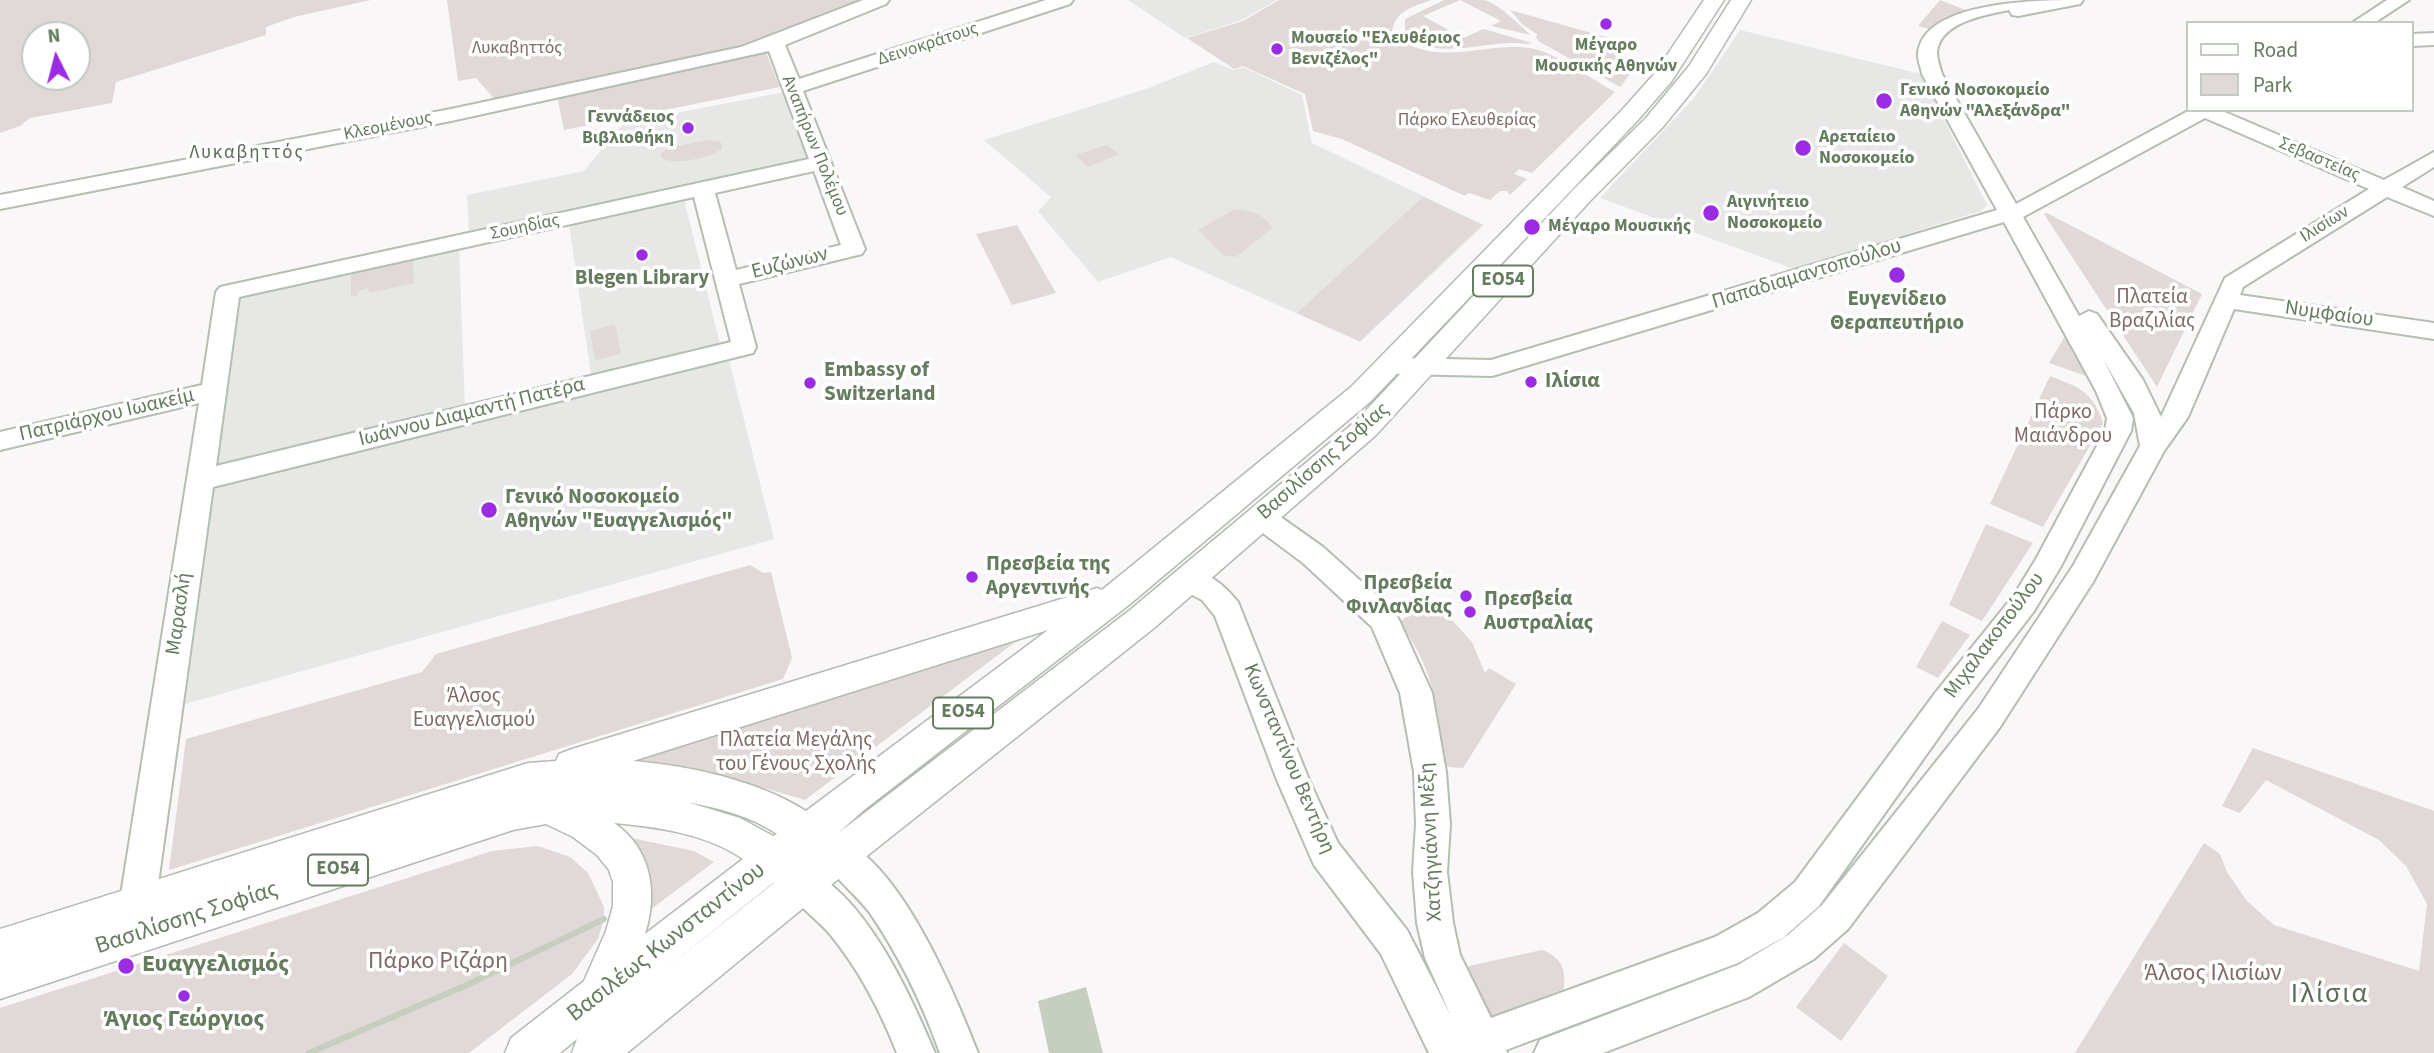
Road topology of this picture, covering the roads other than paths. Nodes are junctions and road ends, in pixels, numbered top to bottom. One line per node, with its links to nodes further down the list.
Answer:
1 (880, 0): 11 (street, Κλεομένους)
2 (1063, 0): 12 (street, Δεινοκράτους)
3 (1714, 0): 27 (main road, Βασιλίσσης Σοφίας / ΕΟ54)
4 (1741, 0): 28 (main road, Βασιλίσσης Σοφίας / ΕΟ54)
5 (2037, 0): 20 (street, Μιχαλακοπούλου)
6 (2074, 0): 20 (street, Μιχαλακοπούλου)
7 (2400, 0): 8 (street)
8 (2364, 21)
9 (2434, 39): 10 (street)
10 (2413, 40)
11 (775, 43): 12 (street, Αναπήρων Πολέμου); 19 (street, Κλεομένους)
12 (792, 89): 16 (street, Αναπήρων Πολέμου)
13 (2203, 112): 20 (street, Παπαδιαμαντοπούλου)
14 (2207, 112): 17 (street, Σεβαστείας)
15 (2434, 158): 17 (street, Ιλισίων)
16 (822, 163): 18 (street, Σουηδίας); 22 (street, Αναπήρων Πολέμου)
17 (2385, 188): 21 (street, Σεβαστείας); 25 (street, Ιλισίων)
18 (704, 189): 23 (street); 24 (street, Σουηδίας)
19 (0, 202)
20 (2020, 208): 28 (street, Παπαδιαμαντοπούλου); 31 (street, Μιχαλακοπούλου); 45 (street, Μιχαλακοπούλου)
21 (2434, 209)
22 (855, 249): 23 (street, Ευζώνων)
23 (726, 280): 32 (street, Ιωάννου Διαμαντή Πατέρα)
24 (228, 292): 29 (street, Μαρασλή)
25 (2225, 300): 26 (street, Νυμφαίου); 31 (street, Μιχαλακοπούλου)
26 (2434, 331)
27 (1387, 366): 28 (street, Παπαδιαμαντοπούλου); 35 (main road, Βασιλίσσης Σοφίας / ΕΟ54)
28 (1424, 368): 33 (main road, Βασιλίσσης Σοφίας / ΕΟ54)
29 (213, 391): 30 (street, Πατριάρχου Ιωακείμ); 32 (street, Μαρασλή)
30 (0, 441)
31 (2153, 446): 50 (street, Μιχαλακοπούλου)
32 (200, 480): 41 (street, Μαρασλή)
33 (1262, 518): 34 (main road, Βασιλίσσης Σοφίας / ΕΟ54); 45 (street, Χατζηγιάννη Μέξη)
34 (1189, 580): 38 (main road, Βασιλίσσης Σοφίας / ΕΟ54); 45 (street, Κωνσταντίνου Βεντήρη)
35 (1118, 595): 36 (main road, ΕΟ54); 37 (main road, Βασιλίσσης Σοφίας / ΕΟ54)
36 (536, 792): 37 (main road, Βασιλίσσης Σοφίας / ΕΟ54); 39 (main road, Βασιλίσσης Σοφίας / ΕΟ54); 41 (main road, Βασιλίσσης Σοφίας / ΕΟ54); 44 (main road)
37 (808, 832): 38 (main road, Βασιλίσσης Σοφίας / ΕΟ54); 39 (main road, Βασιλέως Κωνσταντίνου / ΕΟ54)
38 (839, 855): 40 (main road, Βασιλίσσης Σοφίας / ΕΟ54); 49 (street)
39 (773, 859): 40 (main road, Βασιλίσσης Σοφίας / ΕΟ54); 44 (main road, Βασιλέως Κωνσταντίνου)
40 (803, 884): 47 (main road, Βασιλέως Κωνσταντίνου); 48 (street)
41 (135, 920): 42 (main road, Βασιλίσσης Σοφίας / ΕΟ54); 43 (main road, Βασιλίσσης Σοφίας / ΕΟ54)
42 (0, 948)
43 (0, 979)
44 (598, 996): 46 (main road, Βασιλέως Κωνσταντίνου)
45 (1463, 1050)
46 (526, 1053)
47 (593, 1053)
48 (916, 1053)
49 (959, 1053)
50 (1553, 1053)

